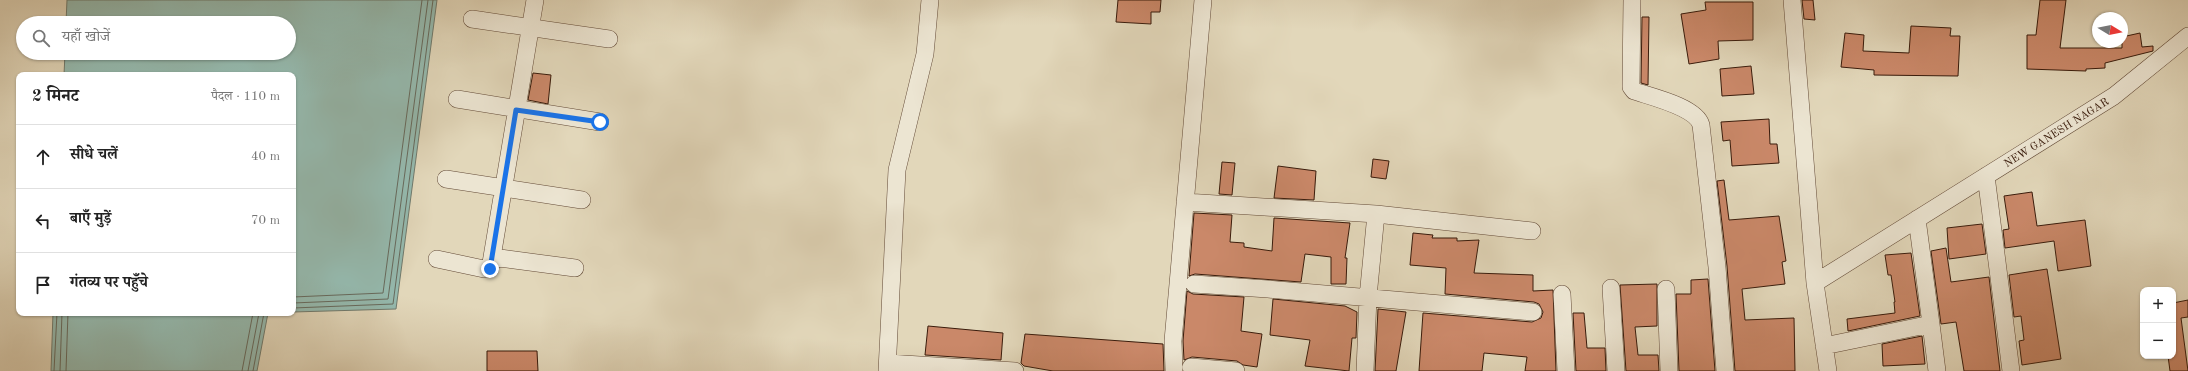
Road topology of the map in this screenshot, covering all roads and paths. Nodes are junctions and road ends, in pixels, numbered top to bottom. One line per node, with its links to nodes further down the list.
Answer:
1 (535, 0): 7 (street)
2 (930, 0): 33 (street)
3 (1203, 0): 17 (street)
4 (1632, 0): 42 (street)
5 (1792, 0): 24 (street)
6 (472, 19): 7 (street)
7 (529, 29): 9 (street); 11 (street)
8 (2188, 36): 13 (street, NEW GANESH NAGAR)
9 (609, 39)
10 (457, 100): 11 (street)
11 (516, 110): 12 (street); 15 (street)
12 (600, 122)
13 (1986, 176): 19 (street, NEW GANESH NAGAR); 45 (street)
14 (446, 178): 15 (street)
15 (503, 188): 16 (street); 21 (street)
16 (582, 200)
17 (1185, 202): 18 (street); 36 (street)
18 (1376, 214): 20 (street); 29 (street)
19 (1917, 219): 24 (street, NEW GANESH NAGAR); 31 (street)
20 (1532, 231)
21 (492, 257): 22 (street); 23 (street)
22 (437, 259)
23 (575, 268)
24 (1815, 283): 32 (street)
25 (1194, 284): 29 (street)
26 (1611, 288): 40 (street)
27 (1666, 289): 41 (street)
28 (1562, 294): 39 (street)
29 (1368, 297): 30 (street); 38 (street)
30 (1533, 312)
31 (1931, 324): 32 (street); 44 (street)
32 (1824, 346): 43 (street)
33 (888, 367): 35 (street)
34 (1191, 367): 37 (street)
35 (1014, 371)
36 (1174, 371)
37 (1236, 371)
38 (1365, 371)
39 (1566, 371)
40 (1616, 371)
41 (1669, 371)
42 (1725, 371)
43 (1828, 371)
44 (1937, 371)
45 (2011, 371)

